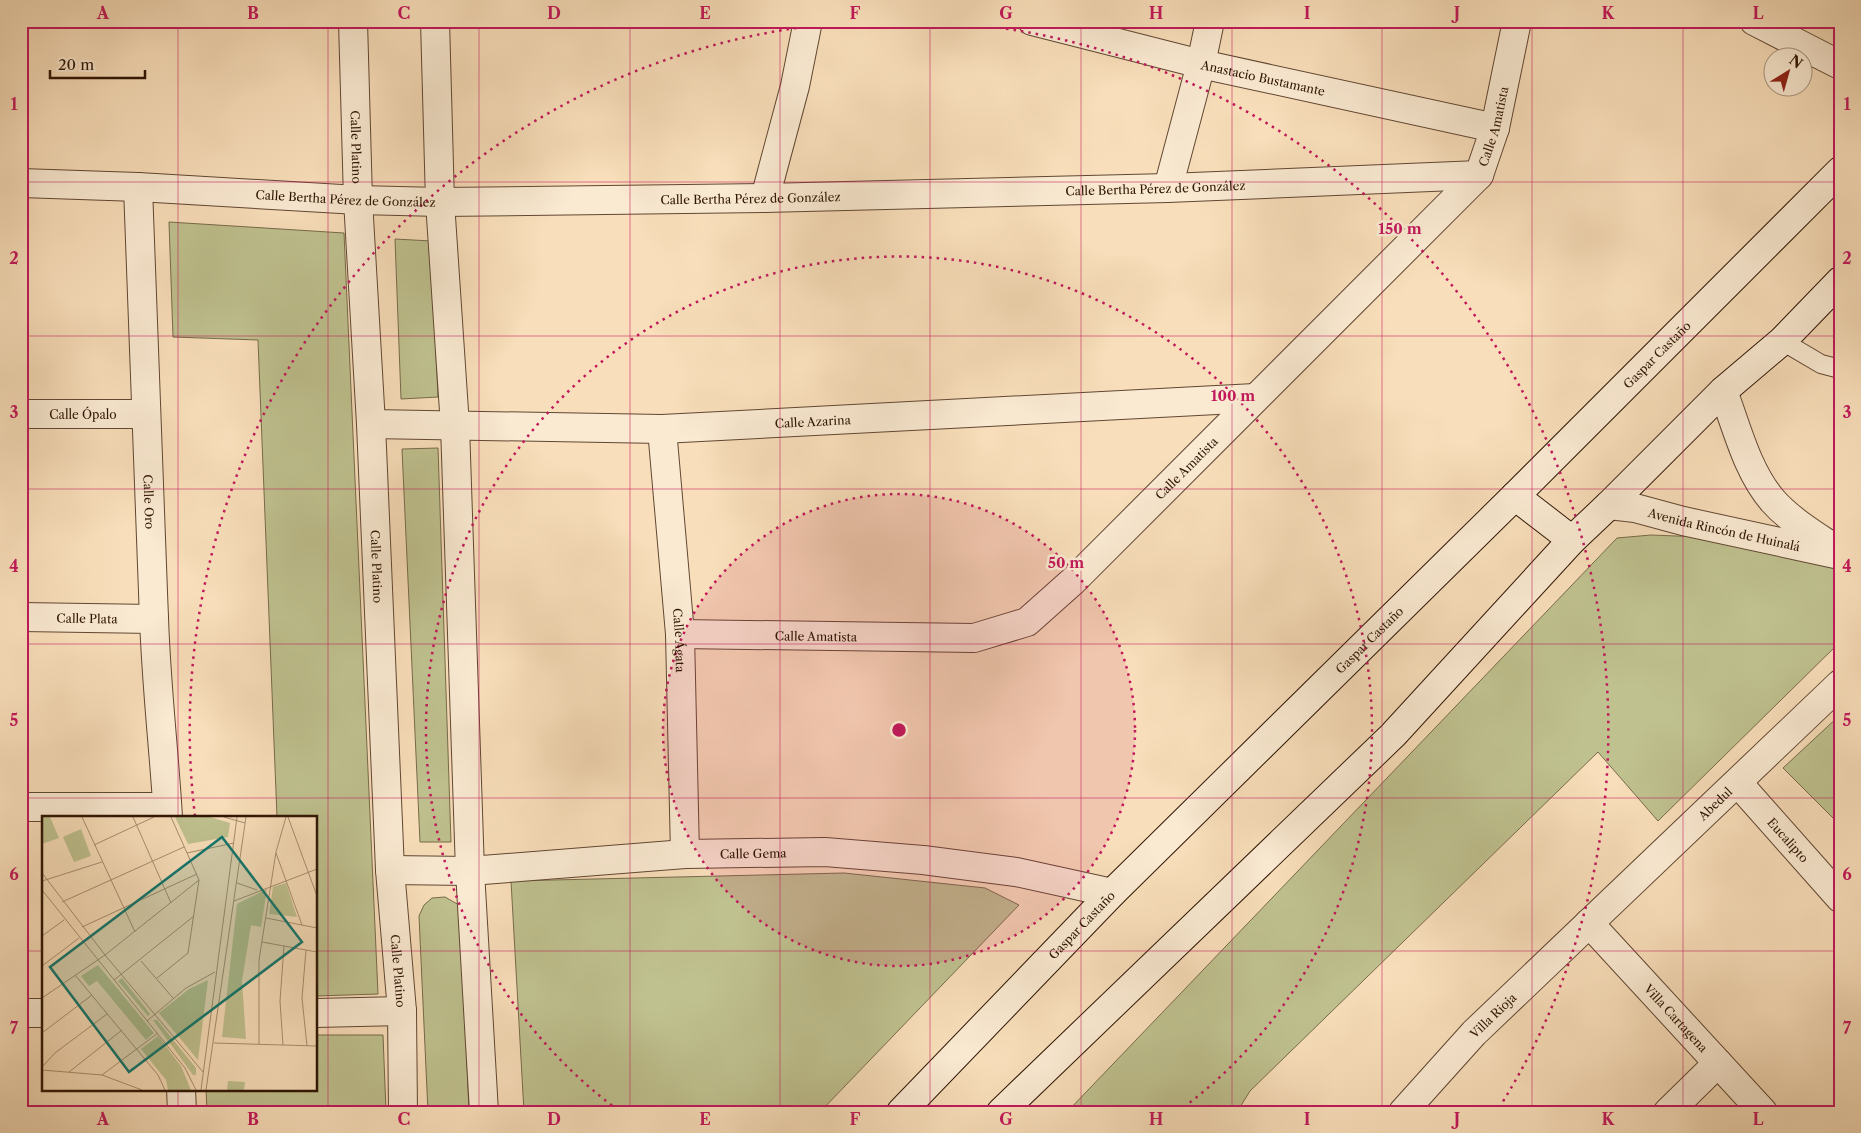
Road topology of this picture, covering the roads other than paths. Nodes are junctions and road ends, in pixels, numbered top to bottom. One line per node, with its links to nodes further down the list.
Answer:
1 (353, 21): 17 (street, Calle Platino)
2 (435, 21): 18 (street)
3 (808, 21): 16 (street)
4 (1032, 21): 8 (street, Anastacio Bustamante)
5 (1210, 21): 8 (street)
6 (1517, 21): 10 (street, Calle Amatista)
7 (1754, 21): 9 (street)
8 (1201, 64): 10 (street, Anastacio Bustamante); 15 (street)
9 (1840, 65)
10 (1495, 128): 12 (street, Calle Amatista)
11 (1840, 171): 29 (street, Gaspar Castaño)
12 (1479, 175): 15 (street, Calle Bertha Pérez de González); 23 (street, Calle Amatista)
13 (21, 183): 14 (street, Calle Bertha Pérez de González)
14 (138, 188): 17 (street, Calle Bertha Pérez de González); 25 (street, Calle Oro)
15 (1168, 188): 16 (street, Calle Bertha Pérez de González)
16 (766, 198): 18 (street, Calle Bertha Pérez de González)
17 (358, 200): 18 (street, Calle Bertha Pérez de González); 26 (street, Calle Platino)
18 (440, 202): 27 (street)
19 (1840, 281): 20 (street)
20 (1782, 341): 21 (lane); 22 (street)
21 (1840, 369)
22 (1723, 392): 30 (street); 32 (street, Avenida Rincón de Huinalá)
23 (1255, 398): 28 (street, Calle Azarina); 35 (street, Calle Amatista)
24 (21, 414): 25 (street, Calle Ópalo)
25 (145, 414): 34 (street, Calle Oro)
26 (372, 424): 27 (street, Calle Azarina); 41 (street, Calle Platino)
27 (455, 426): 28 (street, Calle Azarina); 42 (street)
28 (662, 429): 35 (street, Calle Ágata)
29 (1515, 496): 31 (street); 43 (street, Gaspar Castaño)
30 (1609, 505): 31 (street); 32 (street, Avenida Rincón de Huinalá)
31 (1572, 540): 56 (street)
32 (1840, 553)
33 (21, 617): 34 (street, Calle Plata)
34 (154, 619): 39 (street, Calle Oro)
35 (680, 634): 40 (street, Calle Ágata)
36 (1840, 684): 37 (street, Abedul)
37 (1738, 783): 44 (street, Eucalipto); 45 (street, Abedul)
38 (21, 807): 39 (street)
39 (168, 812)
40 (685, 854): 42 (street, Calle Gema); 43 (street, Calle Gema)
41 (390, 870): 42 (street, Calle Gema); 46 (street, Calle Platino)
42 (470, 871): 54 (street)
43 (1112, 893): 55 (street, Gaspar Castaño)
44 (1840, 898)
45 (1589, 923): 50 (street, Villa Cartagena); 57 (street, Villa Rioja)
46 (402, 1011): 49 (street); 53 (street, Calle Platino)
47 (21, 1013): 48 (street)
48 (42, 1013)
49 (318, 1013)
50 (1718, 1063): 58 (street); 59 (street, Villa Cartagena)
51 (181, 1090): 52 (street)
52 (182, 1112)
53 (403, 1112)
54 (484, 1112)
55 (901, 1112)
56 (1002, 1112)
57 (1403, 1112)
58 (1668, 1112)
59 (1763, 1112)

